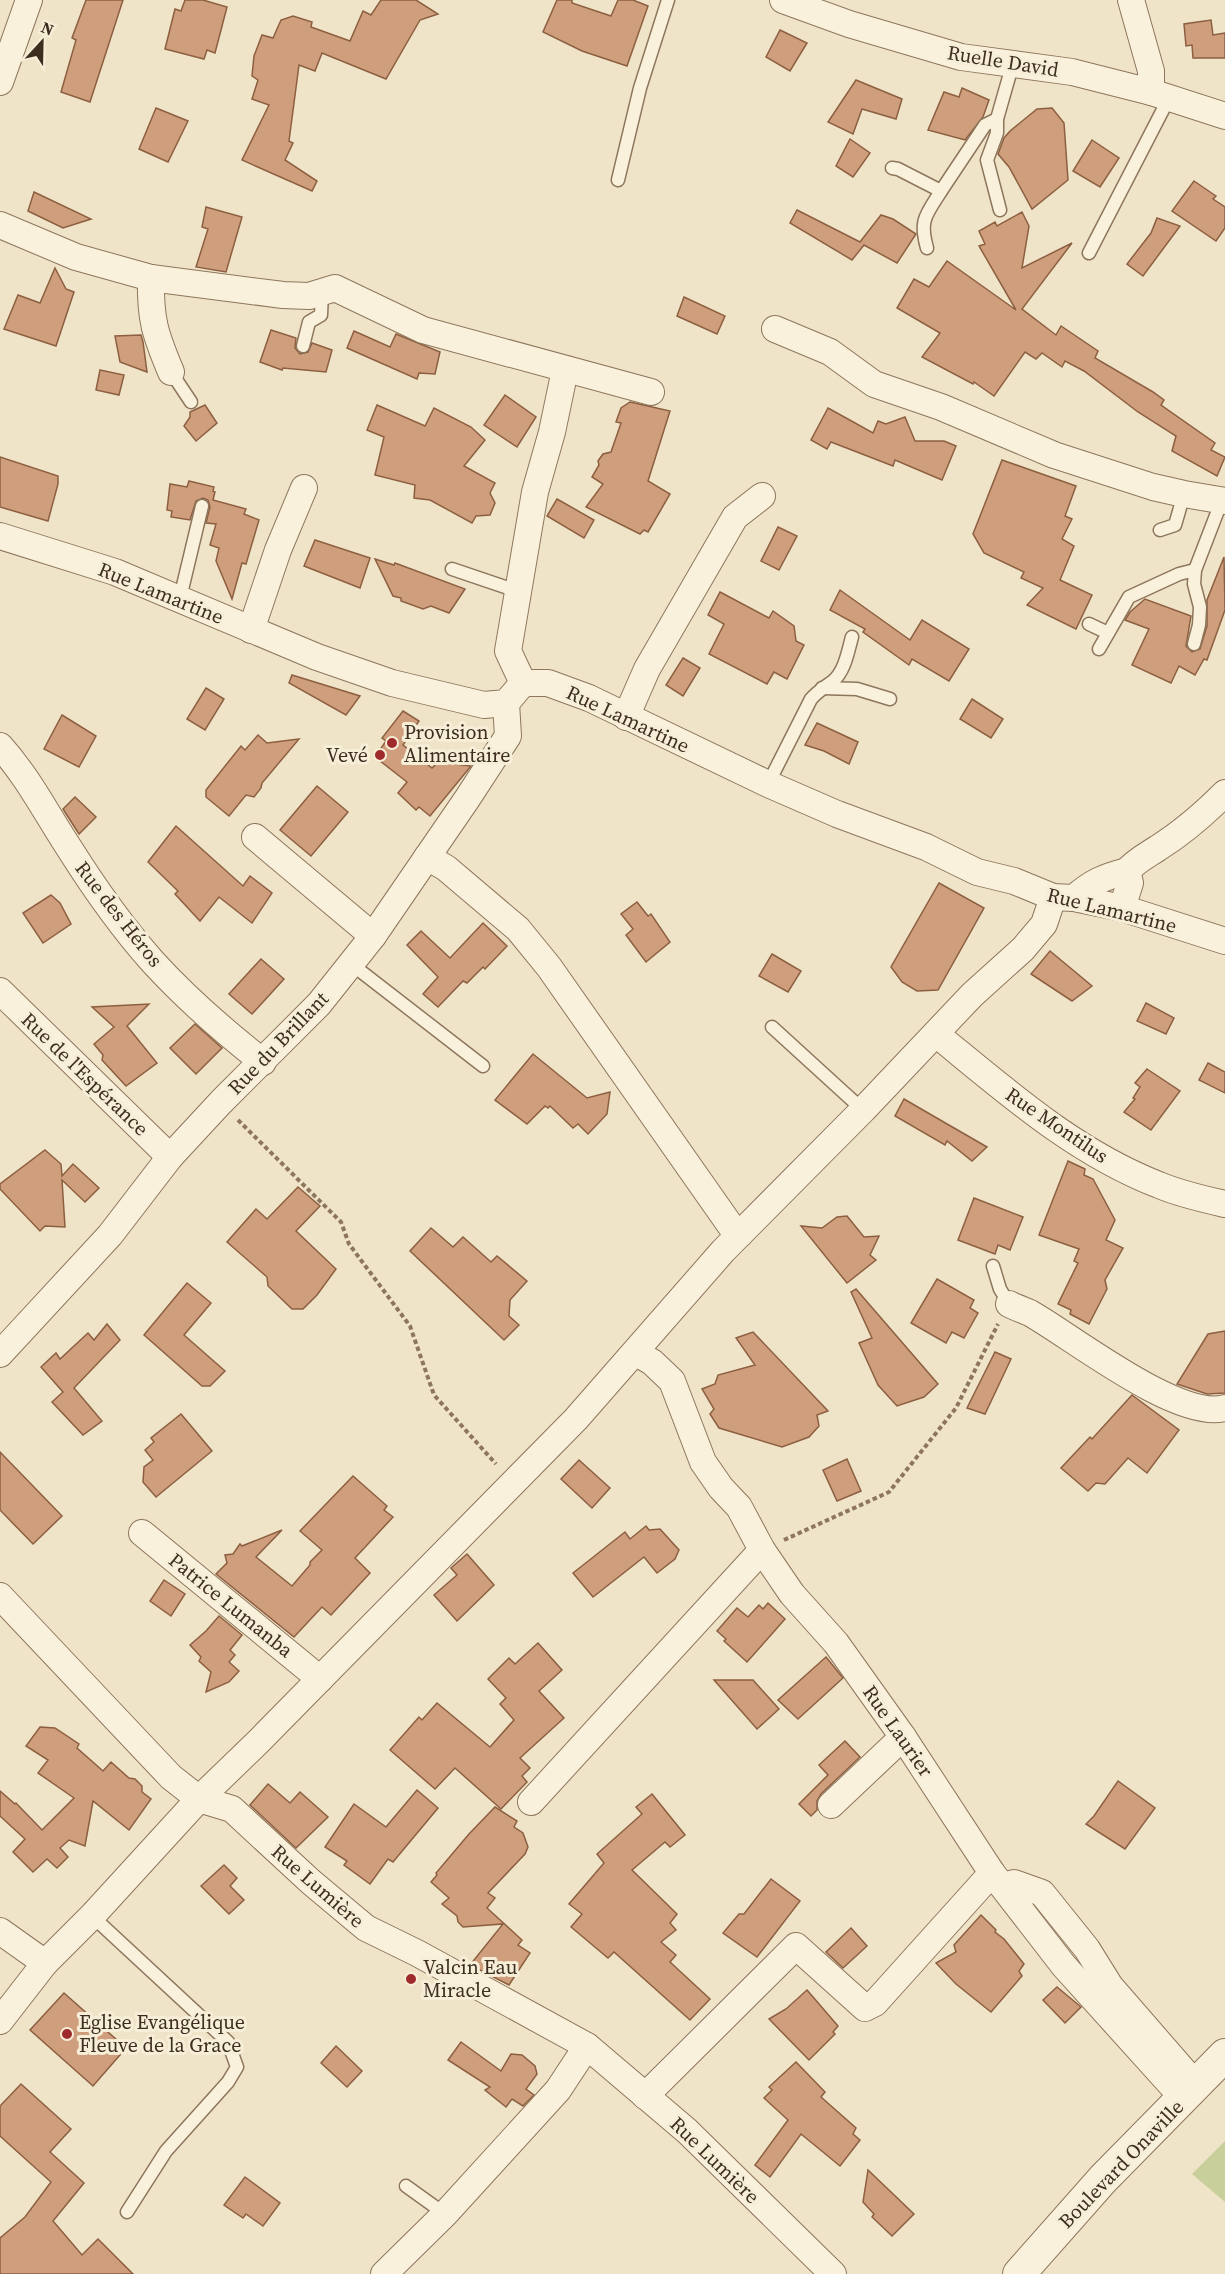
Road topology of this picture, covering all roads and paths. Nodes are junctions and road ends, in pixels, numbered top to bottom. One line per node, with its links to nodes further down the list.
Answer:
1 (29, 0): 6 (street)
2 (668, 0): 11 (lane)
3 (783, 0): 5 (street, Ruelle David)
4 (1131, 0): 7 (street)
5 (1013, 63): 7 (street, Ruelle David); 9 (lane)
6 (0, 82)
7 (1160, 95): 8 (street, Ruelle David); 16 (lane)
8 (1225, 116)
9 (997, 119): 12 (lane); 13 (lane)
10 (891, 168): 12 (lane)
11 (618, 180)
12 (941, 191): 15 (lane)
13 (1000, 210)
14 (0, 225): 17 (street)
15 (927, 249)
16 (1089, 253)
17 (151, 278): 18 (street); 22 (street)
18 (322, 292): 20 (lane); 21 (street)
19 (775, 329): 26 (street)
20 (303, 346)
21 (565, 370): 23 (street); 34 (street)
22 (171, 372): 24 (lane)
23 (651, 392)
24 (191, 402)
25 (304, 488): 37 (street)
26 (1184, 494): 28 (street); 30 (lane)
27 (762, 496): 46 (street)
28 (1223, 500): 33 (lane)
29 (202, 506): 35 (lane)
30 (1160, 530)
31 (0, 536): 35 (street, Rue Lamartine)
32 (452, 569): 34 (lane)
33 (1195, 570): 38 (lane); 40 (lane)
34 (517, 591): 42 (street)
35 (180, 598): 37 (street, Rue Lamartine)
36 (1089, 624): 38 (lane)
37 (251, 630): 45 (street, Rue Lamartine)
38 (1108, 633): 41 (lane)
39 (852, 637): 43 (lane)
40 (1194, 644)
41 (1099, 649)
42 (524, 683): 45 (street); 46 (street, Rue Lamartine)
43 (822, 688): 44 (lane); 48 (lane)
44 (890, 699)
45 (506, 703): 51 (street, Rue du Brillant)
46 (626, 717): 48 (street, Rue Lamartine)
47 (0, 746): 61 (street, Rue des Héros)
48 (768, 784): 53 (street, Rue Lamartine)
49 (1225, 793): 52 (street)
50 (255, 837): 55 (street)
51 (427, 856): 55 (street, Rue du Brillant); 67 (street)
52 (1127, 871): 53 (street); 54 (street)
53 (1063, 898): 54 (street, Rue Lamartine); 60 (street)
54 (1122, 908): 56 (street, Rue Lamartine)
55 (373, 936): 57 (street, Rue du Brillant)
56 (1225, 941)
57 (350, 963): 61 (street, Rue du Brillant); 62 (lane)
58 (0, 992): 65 (street, Rue de l'Espérance)
59 (772, 1027): 64 (lane)
60 (936, 1034): 64 (street); 66 (street, Rue Montilus)
61 (263, 1062): 63 (street, Rue du Brillant)
62 (483, 1066)
63 (221, 1102): 65 (street, Rue du Brillant); 73 (path)
64 (863, 1110): 67 (street)
65 (170, 1156): 71 (street, Rue du Brillant)
66 (1225, 1204)
67 (740, 1234): 70 (street)
68 (993, 1266): 69 (lane)
69 (1009, 1304): 72 (street); 75 (path)
70 (636, 1353): 73 (street); 75 (street, Rue Laurier)
71 (0, 1354)
72 (1225, 1408)
73 (513, 1484): 77 (street)
74 (142, 1533): 77 (street, Patrice Lumanba)
75 (762, 1550): 78 (street, Rue Laurier); 80 (street)
76 (0, 1596): 79 (street, Rue Lumière)
77 (320, 1678): 79 (street)
78 (903, 1737): 81 (street); 82 (street, Rue Laurier)
79 (200, 1798): 83 (street); 87 (street, Rue Lumière)
80 (531, 1802)
81 (831, 1804)
82 (998, 1879): 89 (street, Rue Laurier); 90 (street)
83 (92, 1916): 85 (street); 92 (lane)
84 (0, 1931): 85 (street)
85 (45, 1963): 86 (street)
86 (0, 2021)
87 (587, 2046): 90 (street, Rue Lumière); 93 (street)
88 (1225, 2055): 89 (street, Boulevard Onaville)
89 (1189, 2091): 96 (street, Boulevard Onaville)
90 (645, 2096): 95 (street, Rue Lumière)
91 (406, 2186): 93 (lane)
92 (128, 2211)
93 (445, 2214): 94 (street)
94 (384, 2274)
95 (832, 2274)
96 (1019, 2274)

